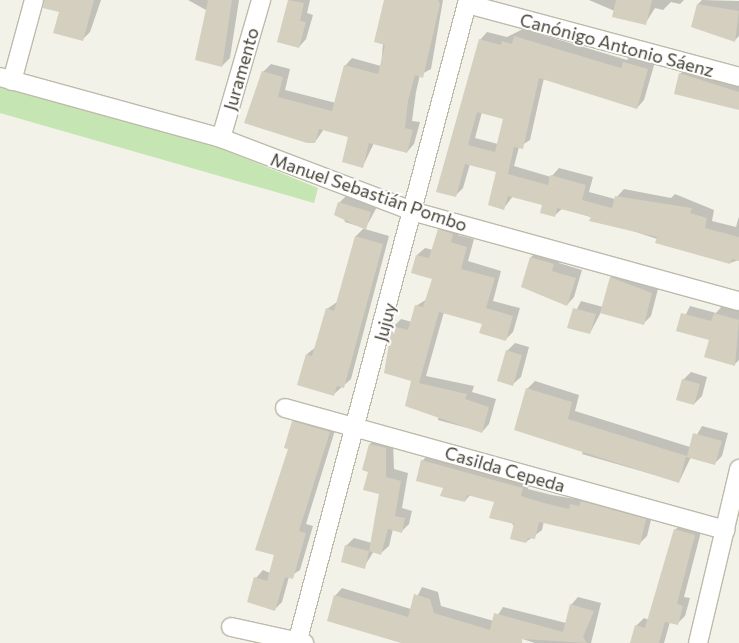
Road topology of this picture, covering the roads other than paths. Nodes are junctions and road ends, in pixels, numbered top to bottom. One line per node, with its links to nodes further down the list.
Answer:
1 (34, 0): 5 (street)
2 (261, 0): 6 (street, Juramento)
3 (467, 2): 4 (street, Canónigo Antonio Sáenz); 7 (street, Jujuy)
4 (739, 77)
5 (6, 79): 6 (street, Manuel Sebastián Pombo)
6 (221, 138): 7 (street, Manuel Sebastián Pombo)
7 (415, 212): 8 (street, Manuel Sebastián Pombo); 10 (street, Jujuy)
8 (739, 301)
9 (285, 408): 10 (street, Casilda Cepeda)
10 (356, 428): 12 (street, Casilda Cepeda); 14 (street, Jujuy)
11 (739, 469): 12 (street)
12 (724, 530): 15 (street)
13 (231, 627): 14 (street)
14 (300, 642)
15 (698, 643)

